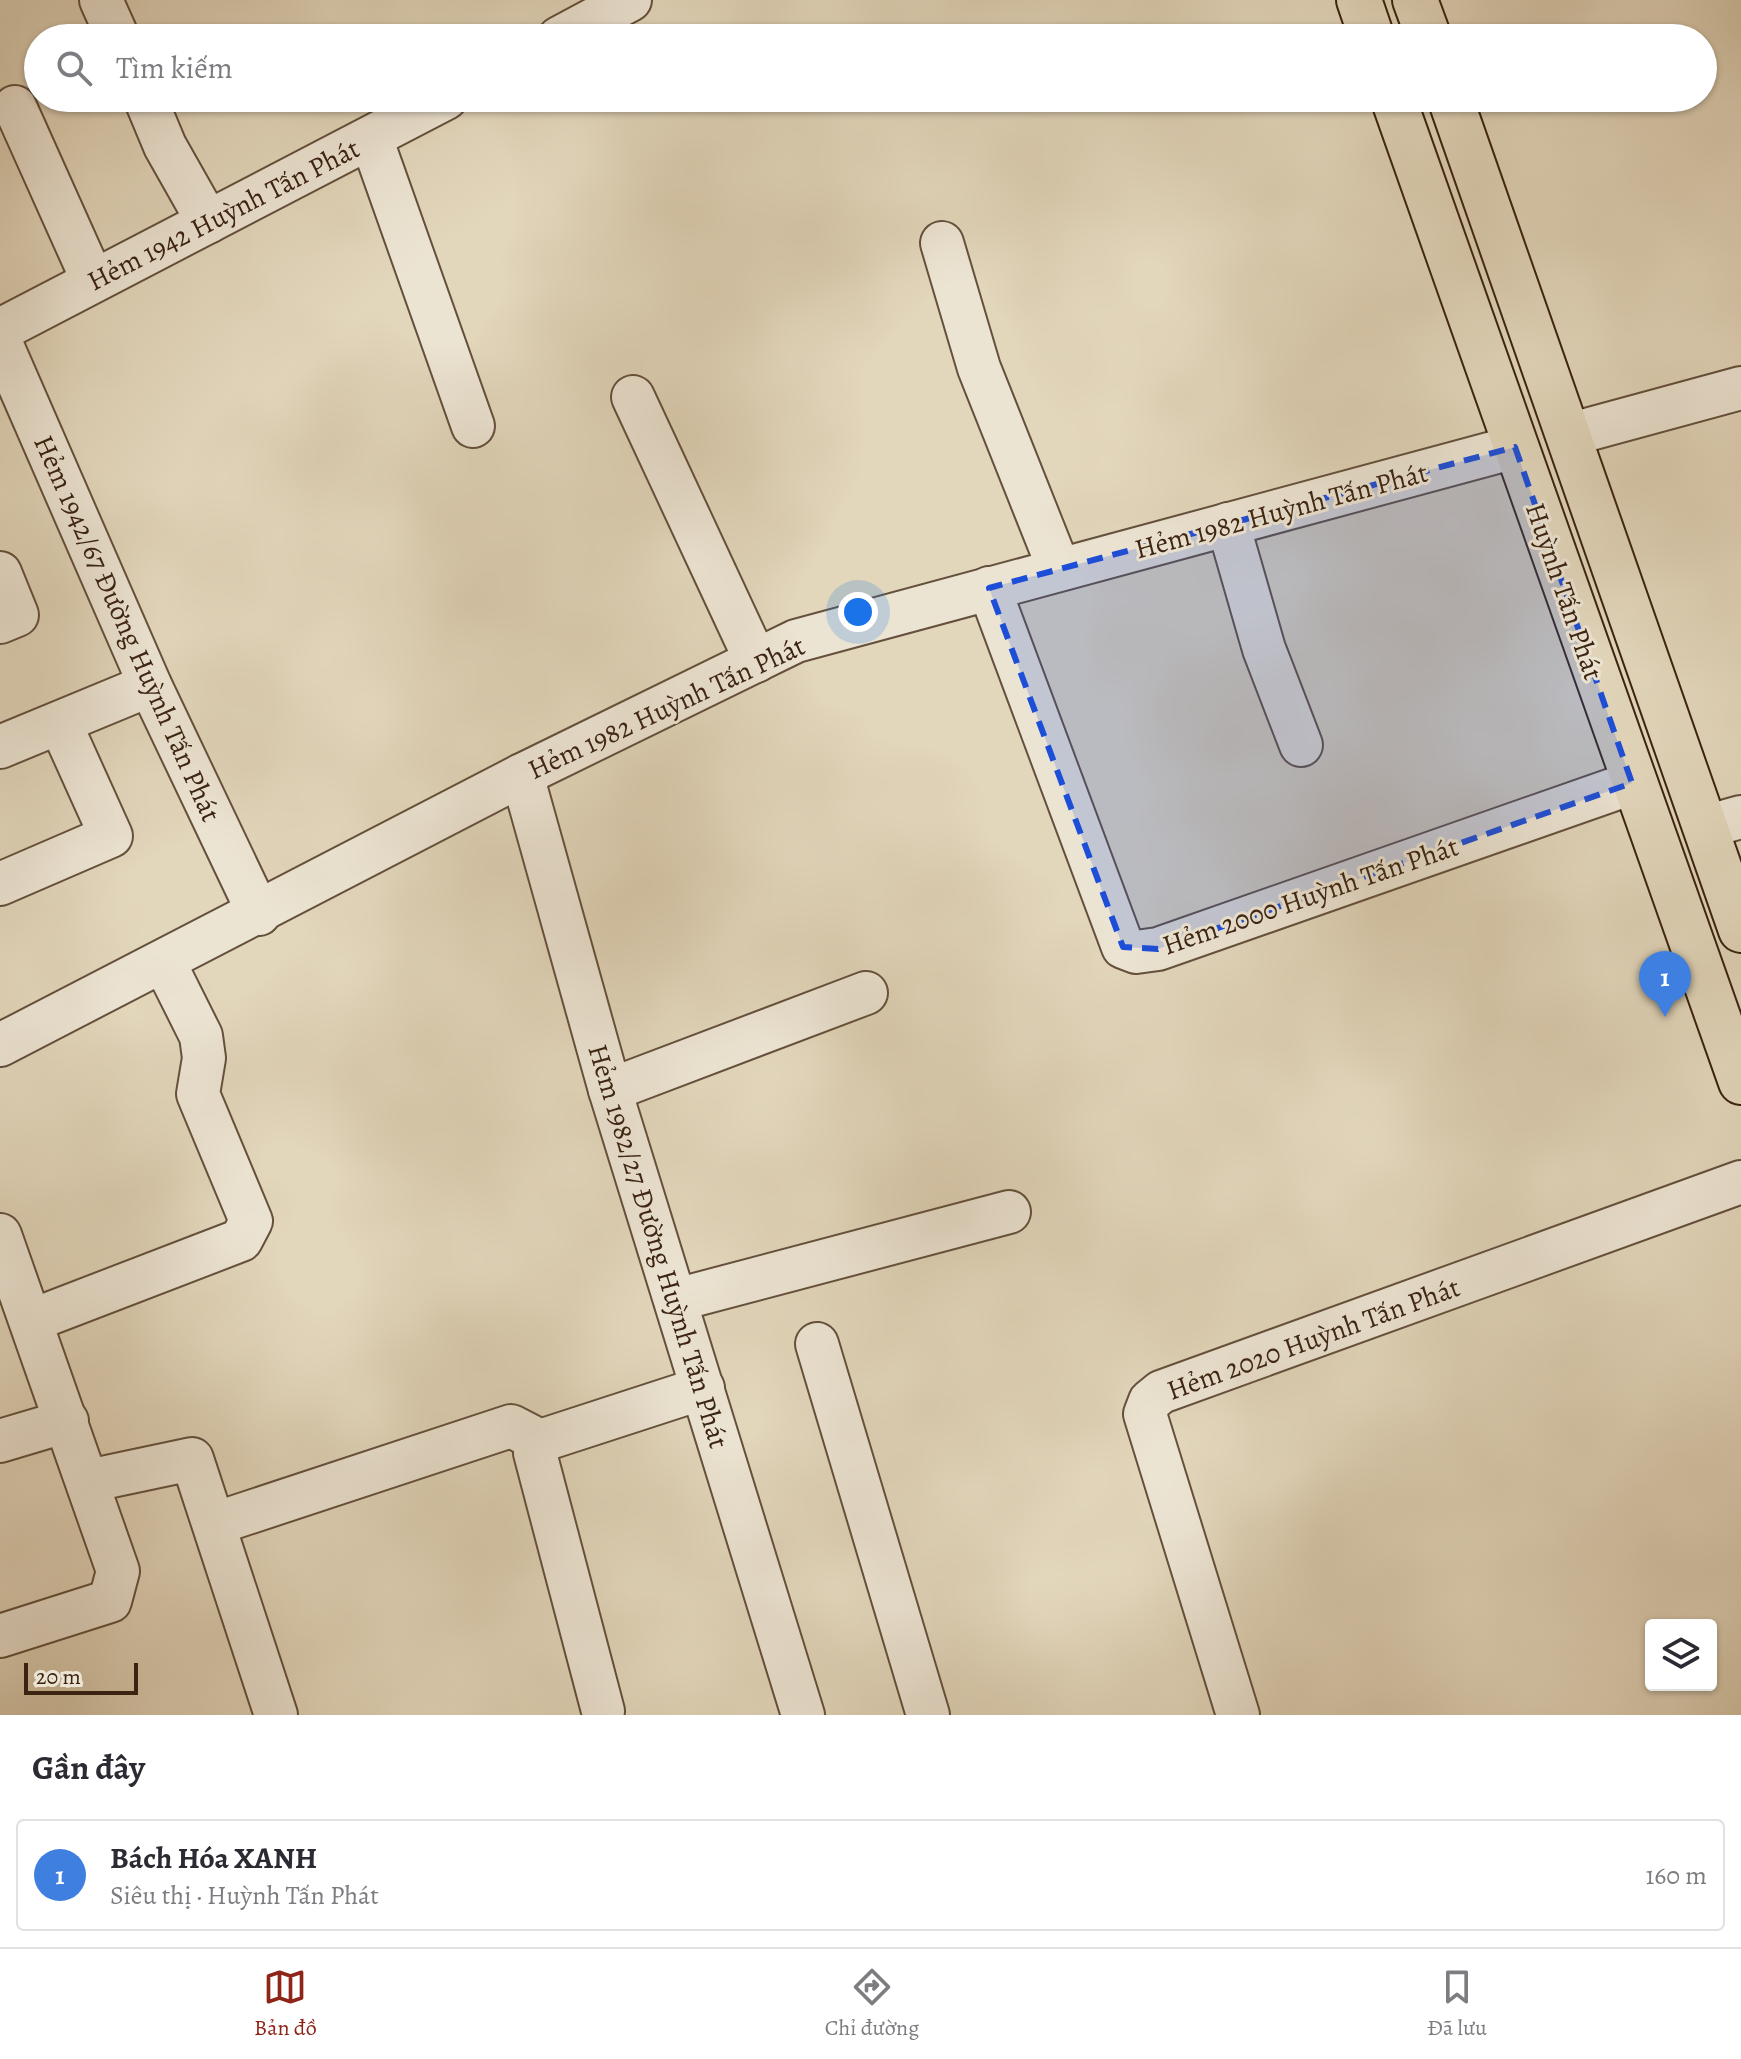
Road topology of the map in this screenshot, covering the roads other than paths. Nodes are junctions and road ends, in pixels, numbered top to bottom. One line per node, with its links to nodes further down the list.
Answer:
1 (101, 0): 5 (street)
2 (630, 0): 6 (street)
3 (1359, 0): 7 (main road)
4 (1415, 0): 8 (main road)
5 (112, 24)
6 (585, 24)
7 (1367, 24)
8 (1424, 24)
9 (15, 107): 17 (street)
10 (151, 112): 15 (street)
11 (420, 112): 14 (street, Hẻm 1942 Huỳnh Tấn Phát)
12 (1398, 112): 24 (main road, Huỳnh Tấn Phát)
13 (1455, 112): 23 (main road, Huỳnh Tấn Phát)
14 (371, 138): 15 (street, Hẻm 1942 Huỳnh Tấn Phát); 22 (street)
15 (208, 222): 17 (street, Hẻm 1942 Huỳnh Tấn Phát)
16 (942, 243): 26 (street)
17 (93, 281): 18 (street, Hẻm 1942 Huỳnh Tấn Phát)
18 (0, 330)
19 (0, 341): 31 (street, Hẻm 1942/67 Đường Huỳnh Tấn Phát)
20 (1741, 388): 23 (street)
21 (633, 397): 30 (street)
22 (473, 426)
23 (1568, 435): 37 (main road, Huỳnh Tấn Phát)
24 (1515, 447): 25 (street, Hẻm 1982 Huỳnh Tấn Phát); 36 (main road, Huỳnh Tấn Phát)
25 (1228, 524): 26 (street, Hẻm 1982 Huỳnh Tấn Phát); 33 (street)
26 (1059, 569): 28 (street, Hẻm 1982 Huỳnh Tấn Phát)
27 (0, 573): 29 (street)
28 (989, 588): 30 (street, Hẻm 1982 Huỳnh Tấn Phát); 36 (street, Hẻm 2000 Huỳnh Tấn Phát)
29 (0, 622)
30 (756, 661): 35 (street, Hẻm 1982 Huỳnh Tấn Phát)
31 (150, 685): 32 (street); 39 (street, Hẻm 1942/67 Đường Huỳnh Tấn Phát)
32 (60, 723): 34 (street); 38 (street)
33 (1301, 745)
34 (0, 747)
35 (522, 775): 39 (street, Hẻm 1982 Huỳnh Tấn Phát); 45 (street, Hẻm 1982/27 Đường Huỳnh Tấn Phát)
36 (1632, 783): 44 (main road, Huỳnh Tấn Phát)
37 (1723, 822): 40 (main road, Huỳnh Tấn Phát)
38 (0, 884)
39 (259, 914): 41 (street, Hẻm 1982 Huỳnh Tấn Phát)
40 (1741, 930)
41 (164, 962): 43 (street, Hẻm 1982 Huỳnh Tấn Phát); 50 (street)
42 (866, 993): 45 (street)
43 (0, 1045)
44 (1739, 1072)
45 (610, 1090): 49 (street, Hẻm 1982/27 Đường Huỳnh Tấn Phát)
46 (1741, 1182): 63 (street, Hẻm 2020 Huỳnh Tấn Phát)
47 (1009, 1212): 49 (street)
48 (0, 1237): 50 (street)
49 (676, 1300): 52 (street, Hẻm 1982/27 Đường Huỳnh Tấn Phát)
50 (33, 1320): 53 (street)
51 (817, 1344): 62 (street)
52 (703, 1388): 55 (street); 61 (street, Hẻm 1982/27 Đường Huỳnh Tấn Phát)
53 (67, 1421): 54 (street); 56 (street)
54 (0, 1441)
55 (540, 1441): 57 (street); 59 (street)
56 (88, 1481): 57 (street); 58 (street)
57 (214, 1524): 60 (street)
58 (0, 1636)
59 (603, 1711)
60 (276, 1715)
61 (803, 1715)
62 (928, 1715)
63 (1238, 1715)

